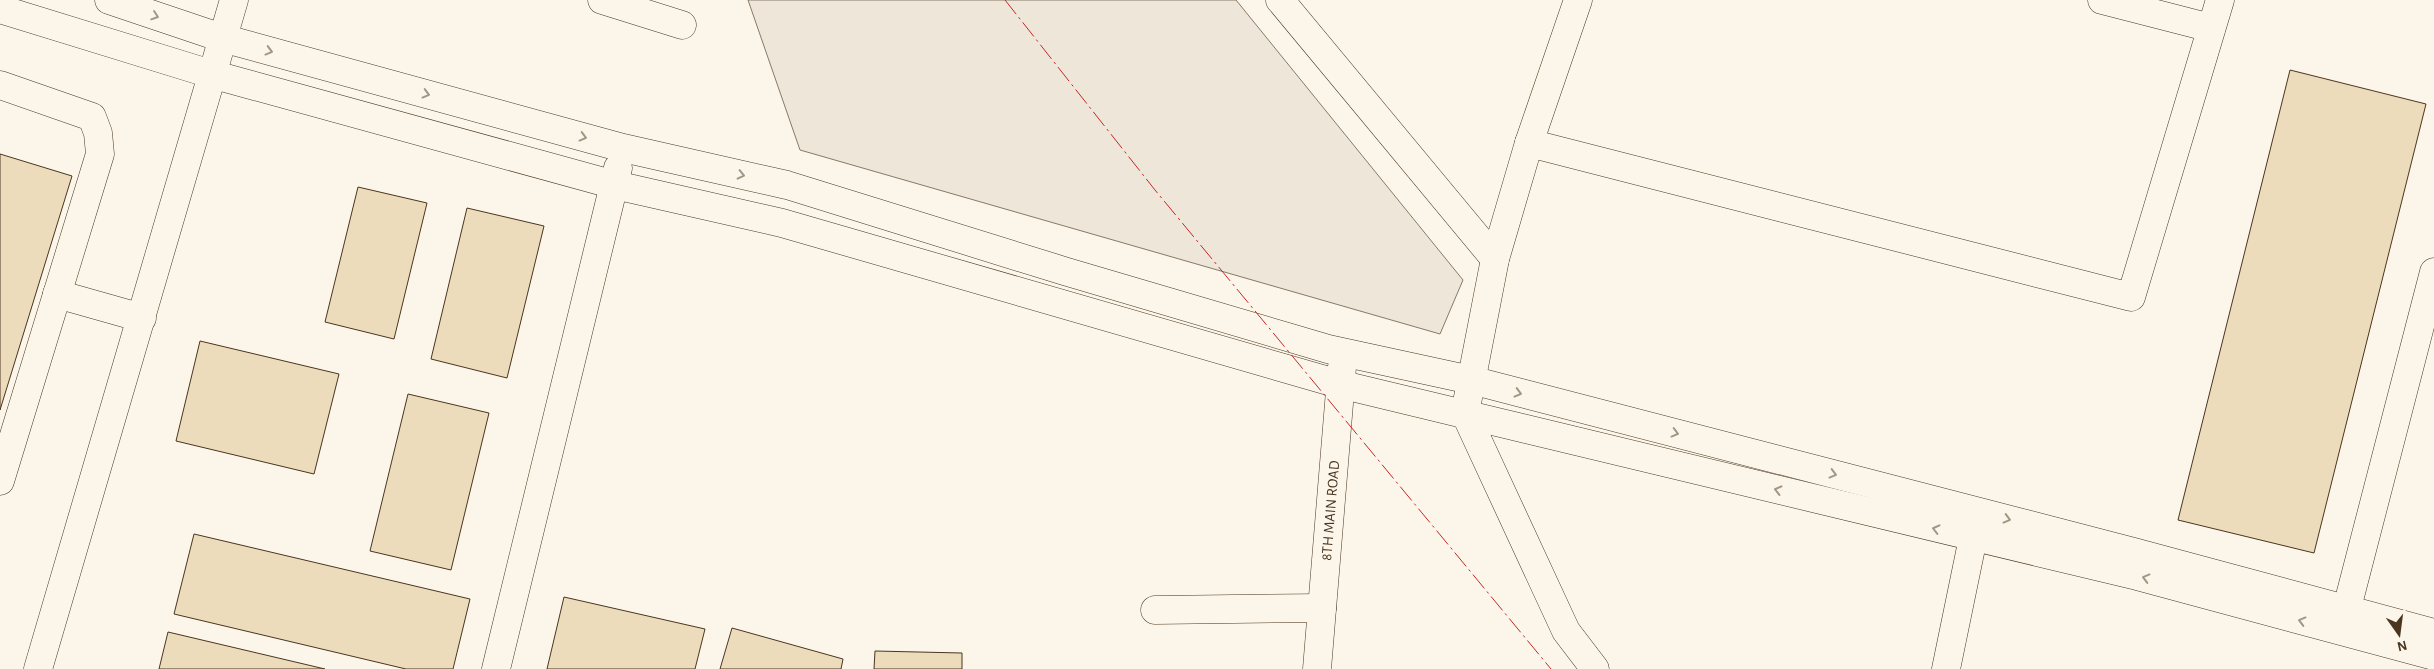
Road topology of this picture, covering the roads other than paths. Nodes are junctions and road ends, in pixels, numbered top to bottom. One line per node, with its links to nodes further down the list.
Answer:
1 (109, 0): 11 (street, one-way to 11)
2 (234, 0): 11 (street)
3 (602, 0): 9 (street)
4 (1280, 0): 17 (street)
5 (1578, 0): 14 (street)
6 (2102, 0): 10 (street)
7 (2220, 0): 10 (street)
8 (13, 8): 12 (street)
9 (682, 25)
10 (2211, 28): 14 (street)
11 (222, 38): 12 (street); 15 (street, one-way to 15)
12 (211, 74): 16 (street); 22 (street)
13 (0, 85): 20 (street)
14 (1529, 143): 17 (street)
15 (623, 148): 16 (street); 18 (street, one-way to 18)
16 (615, 185): 21 (street); 35 (street)
17 (1494, 259): 24 (street)
18 (1064, 272): 21 (street); 23 (street)
19 (2434, 272): 31 (street)
20 (57, 294): 22 (street); 27 (street)
21 (1055, 302): 25 (street)
22 (142, 318): 34 (street)
23 (1344, 353): 24 (street); 25 (street, 8TH MAIN ROAD)
24 (1471, 380): 26 (street); 31 (street, one-way to 31)
25 (1339, 384): 26 (street); 29 (street, 8TH MAIN ROAD)
26 (1465, 414): 28 (street, one-way to 26); 37 (street)
27 (0, 481)
28 (1973, 538): 31 (street, one-way to 28); 38 (street)
29 (1322, 608): 30 (street); 36 (street, 8TH MAIN ROAD)
30 (1156, 610)
31 (2343, 620): 32 (street); 33 (street)
32 (2434, 634)
33 (2434, 656)
34 (38, 669)
35 (496, 669)
36 (1317, 669)
37 (1595, 669)
38 (1946, 669)

